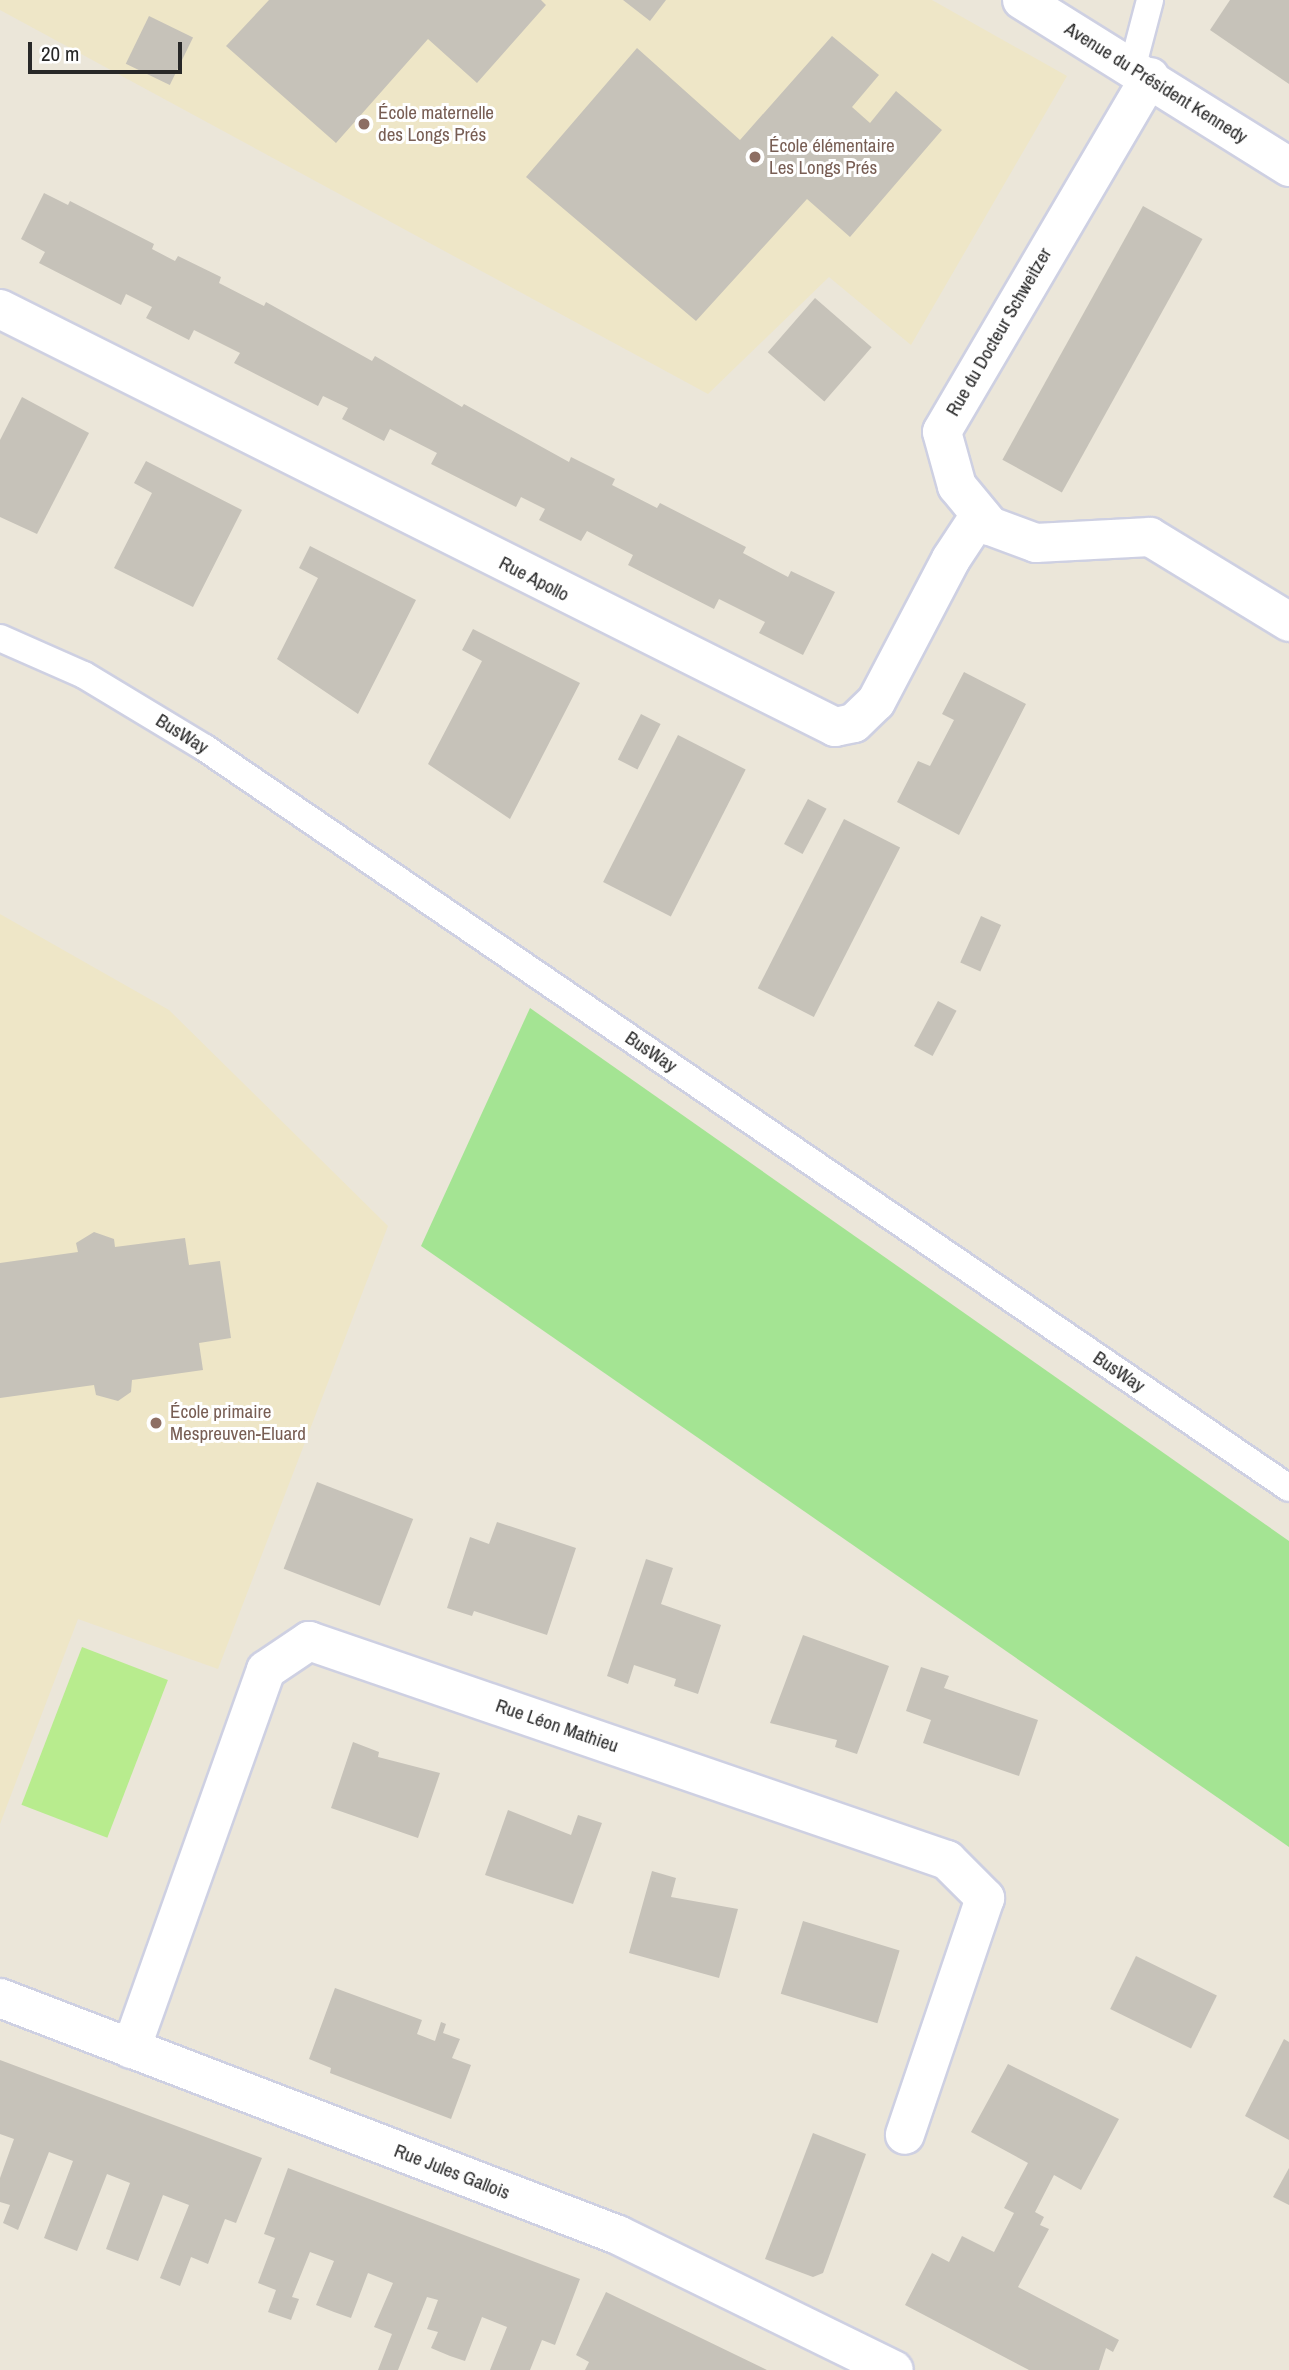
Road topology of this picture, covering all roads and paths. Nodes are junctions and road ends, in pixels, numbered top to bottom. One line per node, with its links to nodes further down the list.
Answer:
1 (1022, 0): 3 (street, Avenue du Président Kennedy)
2 (1150, 0): 3 (lane)
3 (1141, 71): 4 (street, Avenue du Président Kennedy); 6 (street, Rue du Docteur Schweitzer)
4 (1289, 167)
5 (0, 309): 6 (street, Rue Apollo)
6 (980, 515): 7 (street, Rue du Docteur Schweitzer)
7 (1289, 622)
8 (0, 638): 9 (lane, BusWay)
9 (1289, 1488)
10 (0, 1998): 11 (street, Rue Jules Gallois)
11 (131, 2049): 12 (street, Rue Léon Mathieu); 13 (street, Rue Jules Gallois)
12 (905, 2135)
13 (894, 2370)

